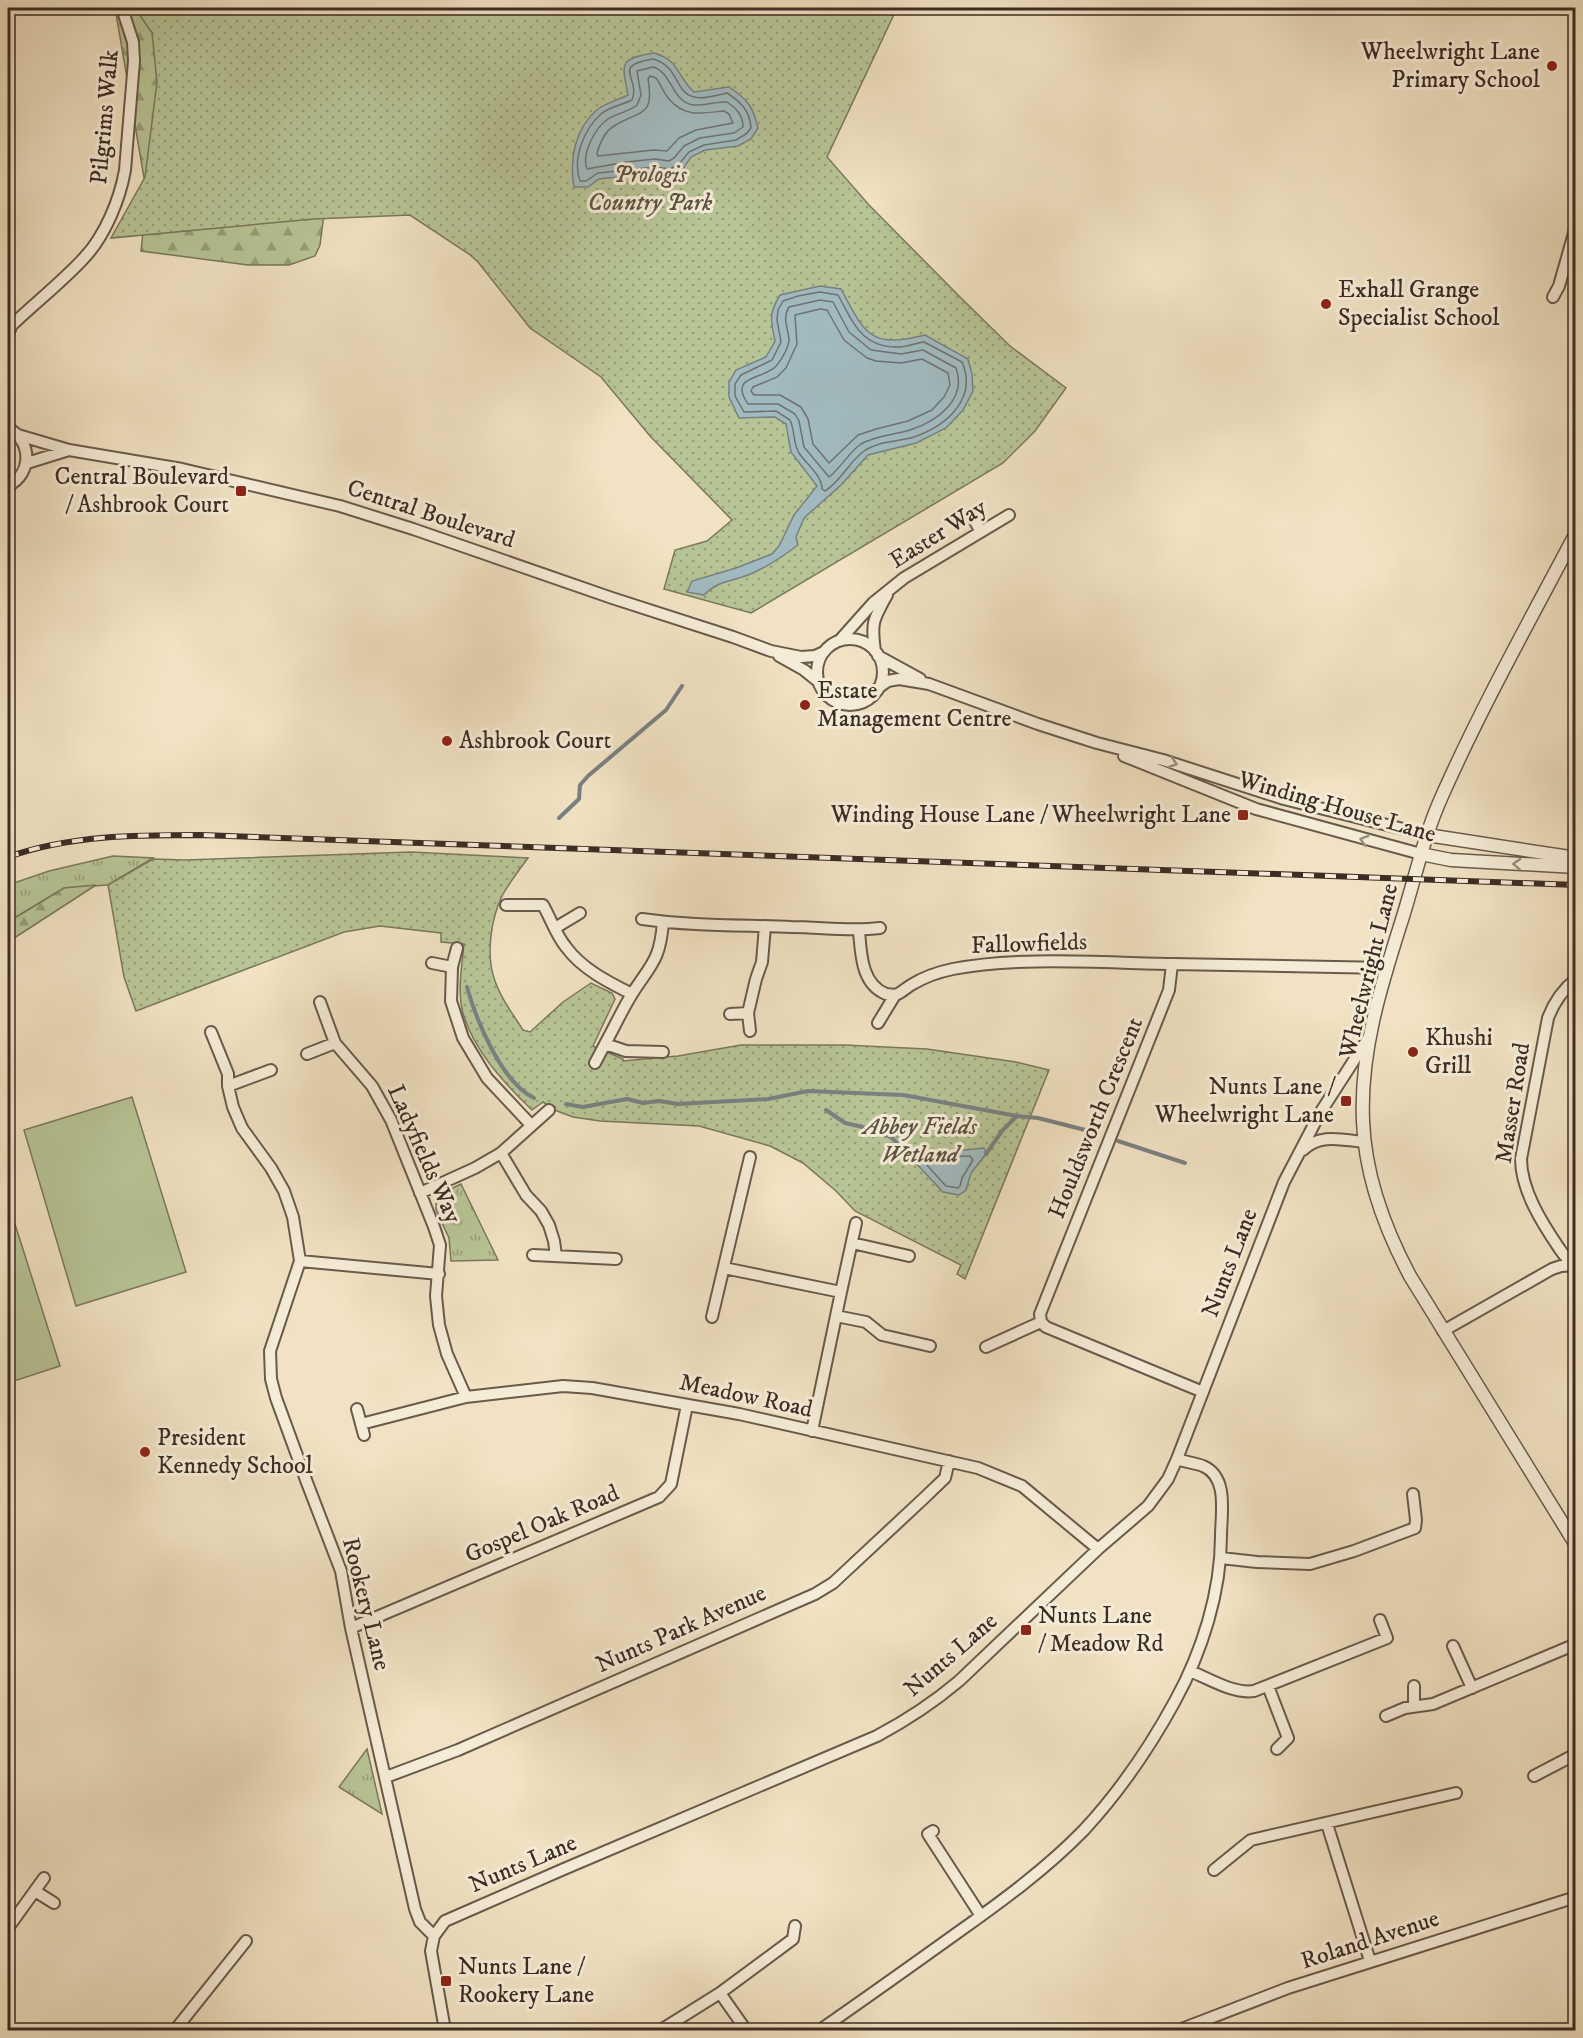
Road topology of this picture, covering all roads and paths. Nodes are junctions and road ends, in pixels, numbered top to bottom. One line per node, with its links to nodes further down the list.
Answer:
1 (122, 8): 6 (street, Pilgrims Walk)
2 (1575, 226): 3 (street)
3 (1558, 286): 4 (street); 5 (street)
4 (1570, 291)
5 (1553, 297)
6 (8, 334)
7 (8, 416): 8 (street)
8 (13, 431): 9 (street, Central Boulevard); 10 (street)
9 (69, 450): 10 (street, Central Boulevard); 18 (street, Central Boulevard)
10 (27, 463): 11 (street)
11 (8, 486)
12 (972, 516): 14 (street)
13 (1009, 516): 14 (street, Easter Way)
14 (981, 532): 16 (street, Easter Way)
15 (1575, 533): 25 (street, Wheelwright Lane)
16 (890, 589): 17 (street, Easter Way); 20 (street, Easter Way)
17 (840, 640): 19 (street); 20 (street)
18 (771, 651): 19 (street, Central Boulevard); 21 (street, Central Boulevard)
19 (824, 652): 21 (street)
20 (877, 653): 22 (street, Winding House Lane); 23 (street)
21 (819, 682): 23 (street)
22 (929, 684): 23 (street, Winding House Lane); 24 (street, Winding House Lane)
23 (878, 688)
24 (1096, 743): 25 (street, Winding House Lane, one-way to 25); 26 (street, Winding House Lane, one-way to 24)
25 (1428, 835): 26 (street, Wheelwright Lane); 27 (street, Winding House Lane)
26 (1421, 854): 28 (street, Winding House Lane, one-way to 26); 41 (street, Wheelwright Lane)
27 (1575, 858)
28 (1575, 867)
29 (506, 905): 34 (street)
30 (580, 913): 34 (street)
31 (642, 919): 32 (street)
32 (663, 922): 33 (street); 43 (street)
33 (765, 926): 36 (street); 46 (street)
34 (555, 928): 43 (street)
35 (880, 928): 36 (street)
36 (859, 931): 44 (street)
37 (457, 948): 40 (street)
38 (432, 963): 40 (street)
39 (1172, 964): 41 (street); 44 (street, Fallowfields); 79 (street, Houldsworth Crescent)
40 (452, 967): 60 (street)
41 (1387, 968): 51 (street, Wheelwright Lane)
42 (1575, 979): 73 (street, Masser Road)
43 (632, 994): 53 (street)
44 (895, 995): 48 (street)
45 (320, 1002): 52 (street, Ladyfields Way)
46 (748, 1013): 47 (street); 49 (street)
47 (730, 1014)
48 (878, 1023)
49 (750, 1031)
50 (211, 1032): 58 (street, Rookery Lane)
51 (1369, 1036): 61 (street, Wheelwright Lane); 64 (street, Nunts Lane)
52 (335, 1043): 55 (street); 65 (street, Ladyfields Way)
53 (605, 1044): 54 (street); 56 (street)
54 (663, 1052)
55 (308, 1054)
56 (595, 1064)
57 (271, 1070): 58 (street)
58 (228, 1086): 72 (street, Rookery Lane)
59 (547, 1111): 60 (street)
60 (531, 1125): 62 (street)
61 (1365, 1142): 64 (street, Nunts Lane); 80 (street, Wheelwright Lane)
62 (501, 1153): 65 (street); 69 (street)
63 (750, 1157): 74 (street)
64 (1295, 1161): 83 (street, Nunts Lane)
65 (420, 1193): 75 (street, Ladyfields Way)
66 (856, 1223): 67 (street)
67 (852, 1243): 70 (street); 76 (street)
68 (533, 1255): 69 (street)
69 (556, 1256): 71 (street)
70 (909, 1256)
71 (616, 1259)
72 (300, 1261): 75 (street); 97 (street, Rookery Lane)
73 (1574, 1267): 80 (street)
74 (724, 1268): 76 (street); 78 (street)
75 (439, 1274): 84 (street, Ladyfields Way)
76 (842, 1292): 77 (street)
77 (837, 1316): 81 (street); 88 (street)
78 (712, 1317)
79 (1041, 1322): 82 (street); 83 (street)
80 (1443, 1331): 93 (street, Wheelwright Lane)
81 (930, 1346)
82 (986, 1347)
83 (1203, 1392): 90 (street, Nunts Lane)
84 (466, 1397): 85 (street, Meadow Road); 87 (street, Meadow Road)
85 (687, 1405): 88 (street, Meadow Road); 97 (street, Gospel Oak Road)
86 (357, 1409): 87 (street)
87 (361, 1424): 89 (street)
88 (812, 1431): 91 (street, Meadow Road)
89 (364, 1436)
90 (1177, 1459): 94 (street, Nunts Lane); 95 (street)
91 (949, 1461): 94 (street, Meadow Road); 109 (street, Nunts Park Avenue)
92 (1413, 1494): 95 (street)
93 (1575, 1545)
94 (1098, 1549): 121 (street, Nunts Lane)
95 (1221, 1558): 100 (street)
96 (1380, 1620): 101 (street)
97 (351, 1628): 109 (street, Rookery Lane)
98 (1575, 1644): 103 (street)
99 (1453, 1646): 103 (street)
100 (1190, 1671): 101 (street); 118 (street)
101 (1268, 1686): 106 (street)
102 (1414, 1686): 104 (street)
103 (1472, 1688): 104 (street)
104 (1414, 1706): 105 (street)
105 (1386, 1716)
106 (1277, 1749)
107 (1575, 1754): 108 (street)
108 (1534, 1776)
109 (386, 1777): 121 (street, Rookery Lane)
110 (1455, 1793): 111 (street)
111 (1328, 1824): 113 (street); 123 (street)
112 (928, 1833): 118 (street)
113 (1214, 1870)
114 (44, 1878): 115 (street)
115 (35, 1891): 117 (street); 120 (street)
116 (1575, 1897): 123 (street, Roland Avenue)
117 (54, 1904)
118 (981, 1916): 129 (street)
119 (795, 1926): 124 (street)
120 (8, 1928)
121 (434, 1936): 126 (street)
122 (246, 1941): 125 (street)
123 (1370, 1961): 130 (street, Roland Avenue)
124 (720, 1993): 127 (street); 128 (street)
125 (175, 2031)
126 (445, 2031)
127 (662, 2031)
128 (746, 2031)
129 (820, 2031)
130 (1179, 2031)

